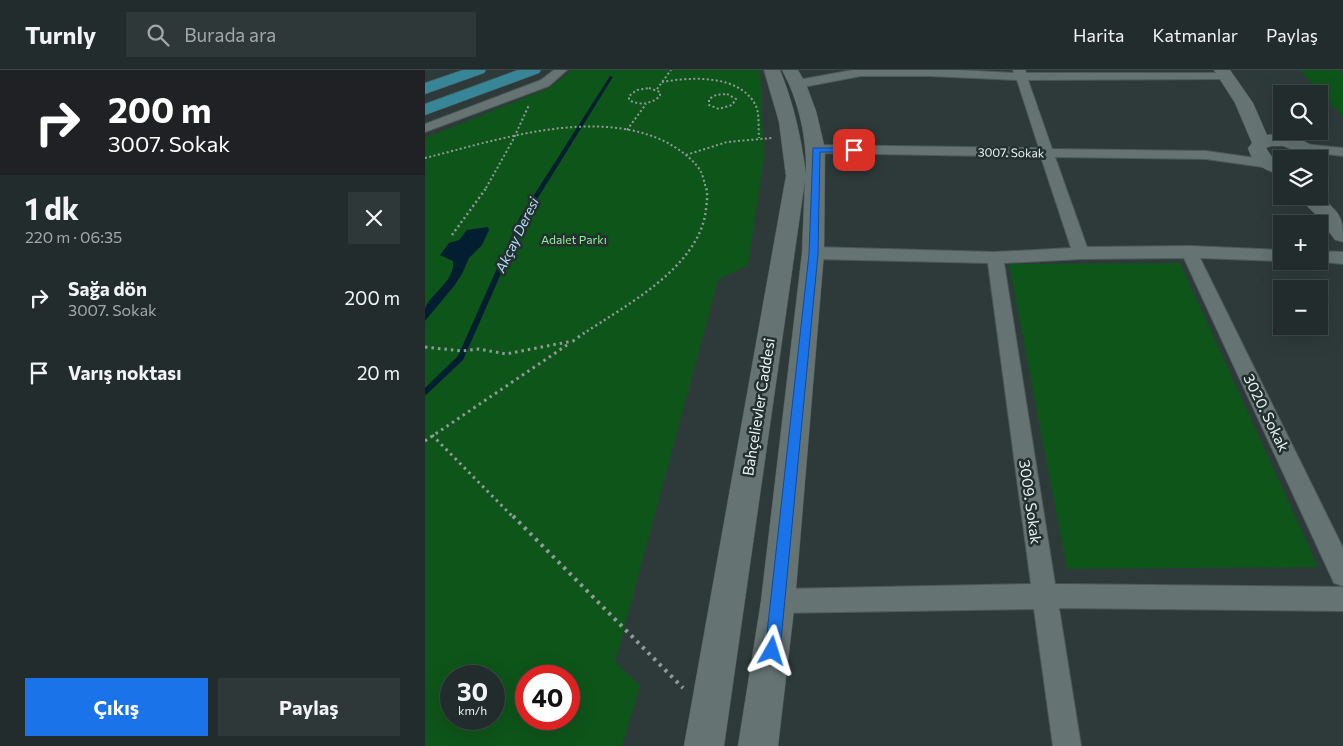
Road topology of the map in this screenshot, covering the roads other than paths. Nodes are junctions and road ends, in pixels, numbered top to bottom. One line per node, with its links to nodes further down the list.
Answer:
1 (475, 70): 9 (main road)
2 (561, 70): 8 (street)
3 (772, 70): 13 (street, Bahçelievler Caddesi)
4 (928, 71): 6 (street); 7 (street)
5 (1224, 72): 6 (street); 10 (street)
6 (1020, 73): 18 (street)
7 (794, 77): 13 (street, Bahçelievler Caddesi)
8 (535, 78): 11 (main road); 12 (street)
9 (425, 89)
10 (1244, 103): 14 (street); 15 (street)
11 (425, 110)
12 (425, 128)
13 (804, 143): 18 (street, 3007. Sokak); 28 (street, Bahçelievler Caddesi); 37 (street, Bahçelievler Caddesi)
14 (1259, 144): 15 (street); 19 (street, 3007. Sokak); 22 (street)
15 (1304, 150)
16 (1328, 151): 17 (street)
17 (1343, 152)
18 (1046, 153): 19 (street, 3007. Sokak); 27 (street)
19 (1206, 155): 23 (street, 3007. Sokak)
20 (1343, 160): 21 (street)
21 (1328, 162)
22 (1273, 165)
23 (1273, 167)
24 (1324, 205): 25 (street)
25 (1343, 235)
26 (1189, 252): 27 (street); 29 (street); 33 (street, 3020. Sokak)
27 (1081, 253): 31 (street)
28 (813, 254): 31 (street); 36 (street, Bahçelievler Caddesi)
29 (1273, 256)
30 (1328, 257): 32 (street)
31 (995, 258): 34 (street, 3009. Sokak)
32 (1343, 258)
33 (1343, 574)
34 (1044, 596): 35 (street); 36 (street); 39 (street, 3009. Sokak)
35 (1343, 599)
36 (778, 601): 38 (street, Bahçelievler Caddesi)
37 (704, 746)
38 (758, 746)
39 (1067, 746)

